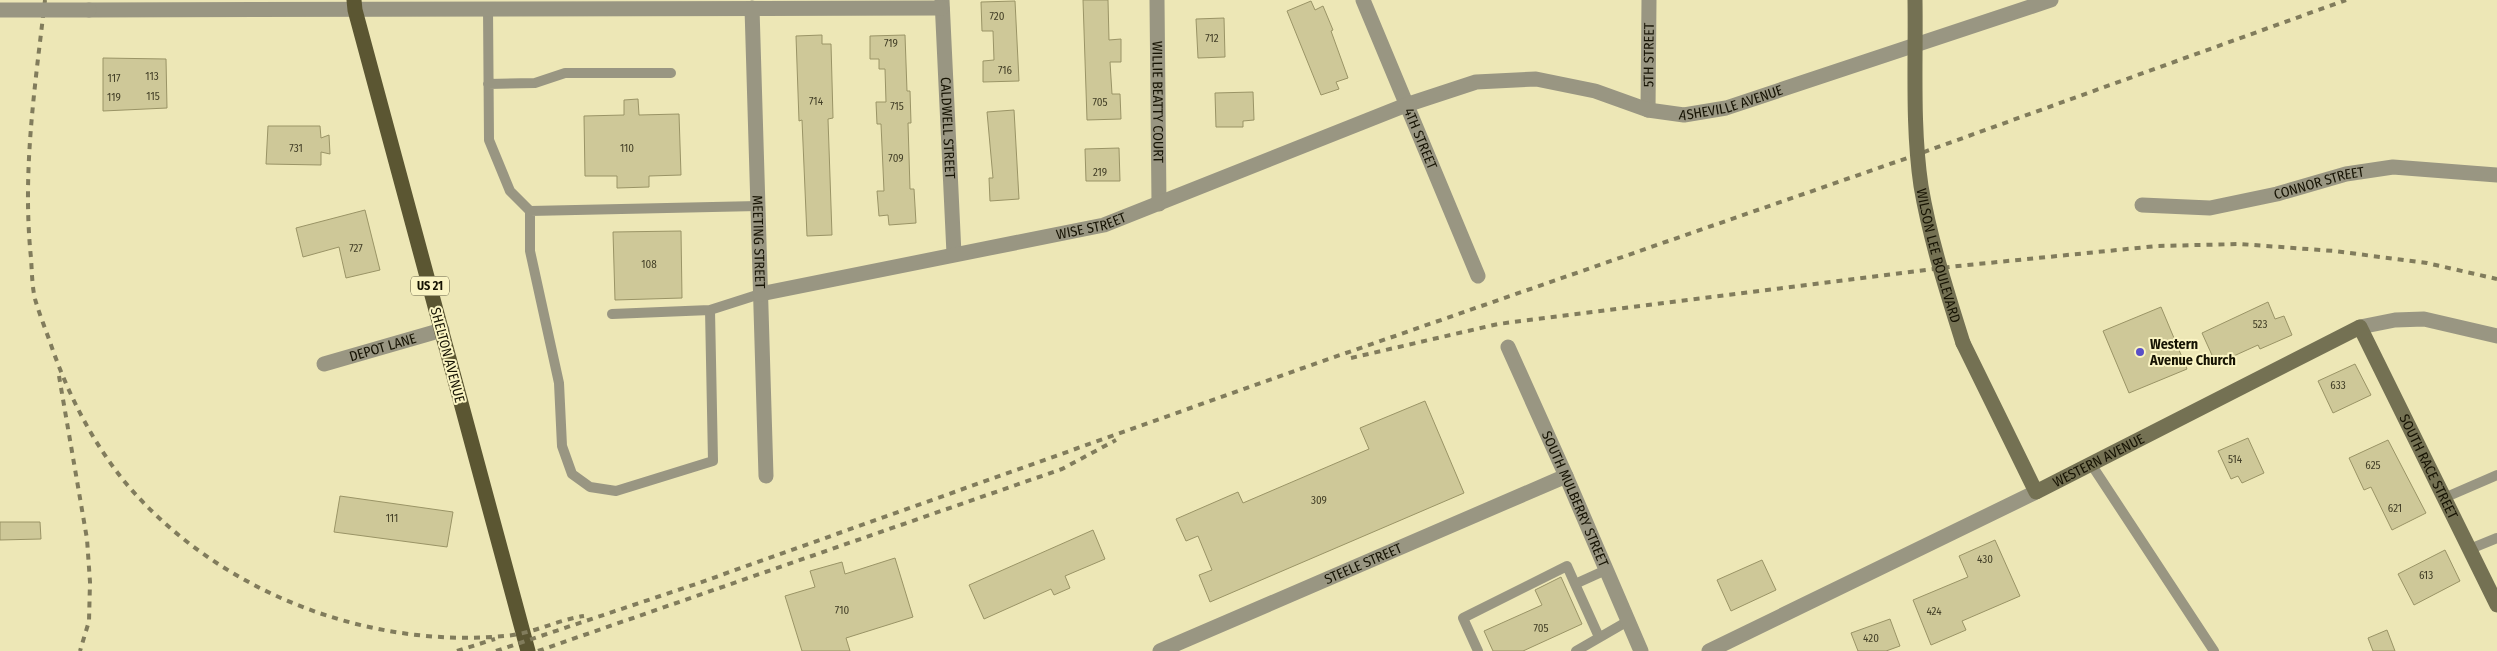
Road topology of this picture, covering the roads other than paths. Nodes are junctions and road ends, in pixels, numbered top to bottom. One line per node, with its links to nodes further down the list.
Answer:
1 (1157, 0): 16 (street, WILLIE BEATTY COURT)
2 (1363, 0): 13 (street, 4TH STREET)
3 (1649, 0): 14 (street, 5TH STREET)
4 (1915, 0): 34 (street, WILSON LEE BOULEVARD, bridge)
5 (2051, 0): 14 (street, ASHEVILLE AVENUE)
6 (942, 4): 8 (street); 20 (street, CALDWELL STREET)
7 (354, 5): 9 (street); 10 (street, bridge); 26 (main road, SHELTON AVENUE / US 21)
8 (752, 8): 9 (street); 18 (street, MEETING STREET)
9 (488, 9): 12 (lane)
10 (0, 10)
11 (671, 73): 12 (lane)
12 (488, 84): 19 (lane)
13 (1406, 105): 14 (street, ASHEVILLE AVENUE); 16 (street, WISE STREET); 21 (street, 4TH STREET)
14 (1648, 110)
15 (2497, 175): 17 (street, CONNOR STREET)
16 (1159, 204): 20 (street, WISE STREET)
17 (2142, 205)
18 (758, 206): 19 (lane); 22 (street, MEETING STREET)
19 (530, 211): 23 (lane)
20 (954, 254): 22 (street, WISE STREET)
21 (1478, 276)
22 (760, 294): 23 (lane); 32 (street, MEETING STREET)
23 (710, 310): 24 (lane)
24 (612, 314)
25 (2360, 327): 27 (street, WESTERN AVENUE); 30 (street, WESTERN AVENUE); 35 (street, SOUTH RACE STREET)
26 (442, 330): 29 (street, DEPOT LANE); 44 (main road, SHELTON AVENUE / US 21)
27 (2497, 336)
28 (1508, 347): 33 (street, SOUTH MULBERRY STREET)
29 (324, 364)
30 (2091, 464): 34 (street, WESTERN AVENUE); 50 (lane)
31 (2497, 475): 35 (lane)
32 (766, 476)
33 (1566, 476): 38 (street, SOUTH MULBERRY STREET); 43 (street, STEELE STREET)
34 (2036, 492): 49 (street, WESTERN AVENUE)
35 (2444, 498): 37 (street, SOUTH RACE STREET)
36 (2497, 538): 37 (lane)
37 (2470, 549): 40 (street, SOUTH RACE STREET)
38 (1606, 570): 39 (lane); 41 (street, SOUTH MULBERRY STREET)
39 (1575, 584): 42 (lane); 46 (lane)
40 (2497, 605)
41 (1628, 621): 42 (lane); 48 (street, SOUTH MULBERRY STREET)
42 (1599, 637): 47 (lane)
43 (1190, 645): 45 (street, STEELE STREET)
44 (528, 651)
45 (1160, 651)
46 (1478, 651)
47 (1576, 651)
48 (1641, 651)
49 (1708, 651)
50 (2214, 651)

